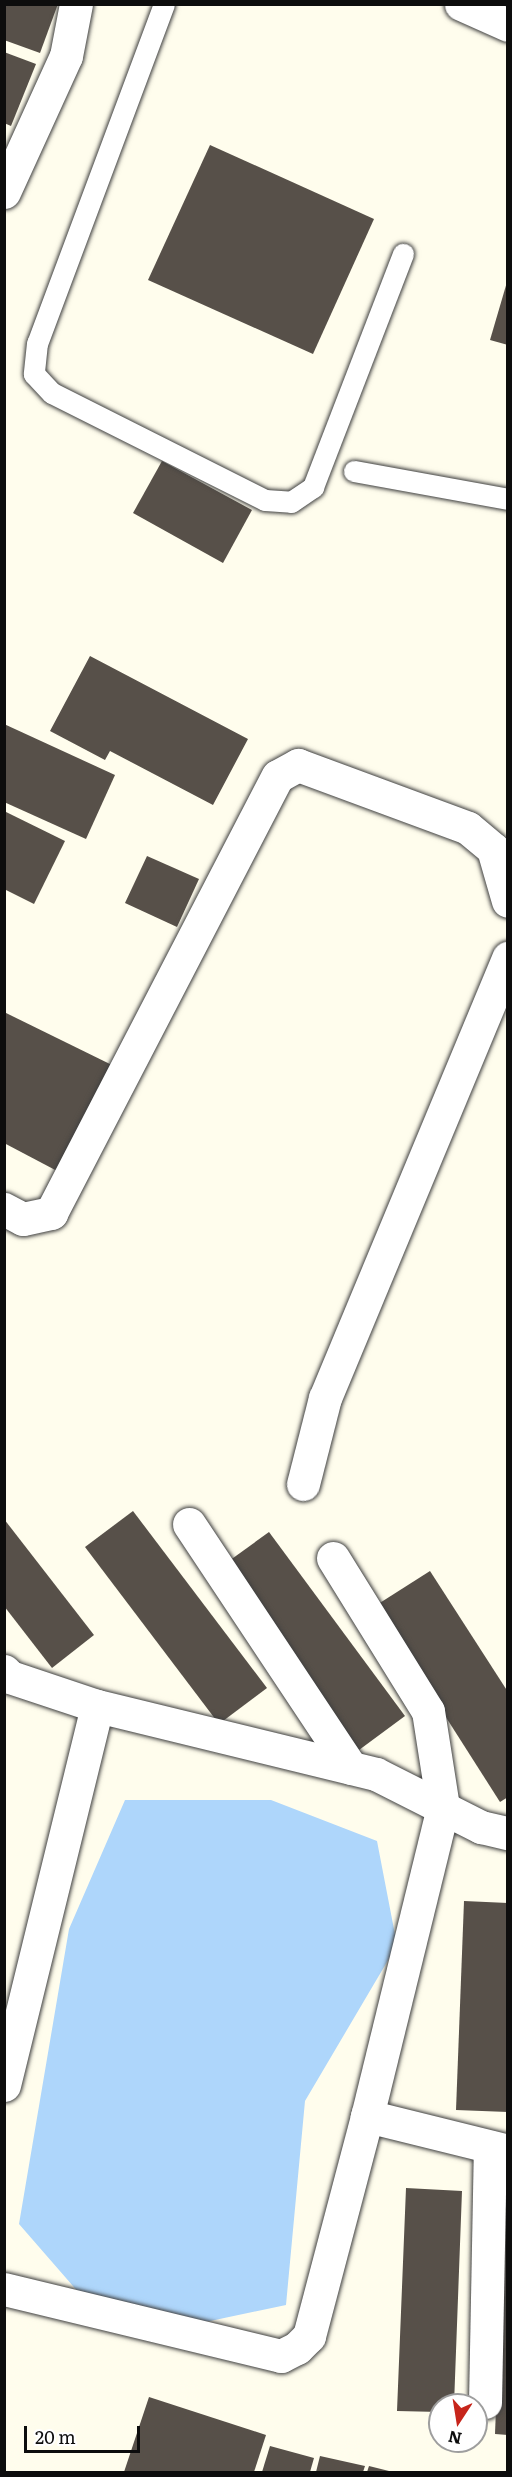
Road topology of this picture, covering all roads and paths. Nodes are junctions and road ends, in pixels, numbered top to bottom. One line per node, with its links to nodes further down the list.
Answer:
1 (76, 4): 5 (street)
2 (164, 4): 6 (lane)
3 (461, 4): 4 (street)
4 (507, 25)
5 (4, 192)
6 (403, 254)
7 (354, 471): 8 (lane)
8 (507, 499)
9 (507, 901): 11 (street)
10 (507, 962): 12 (street)
11 (4, 1209)
12 (303, 1484)
13 (189, 1524): 17 (street)
14 (333, 1558): 18 (street)
15 (4, 1671): 16 (street)
16 (98, 1706): 17 (street); 20 (street)
17 (351, 1768): 18 (street)
18 (443, 1807): 19 (street); 21 (street)
19 (507, 1833)
20 (4, 2085)
21 (367, 2116): 22 (street); 23 (street)
22 (499, 2149): 24 (street)
23 (4, 2289)
24 (485, 2393)

